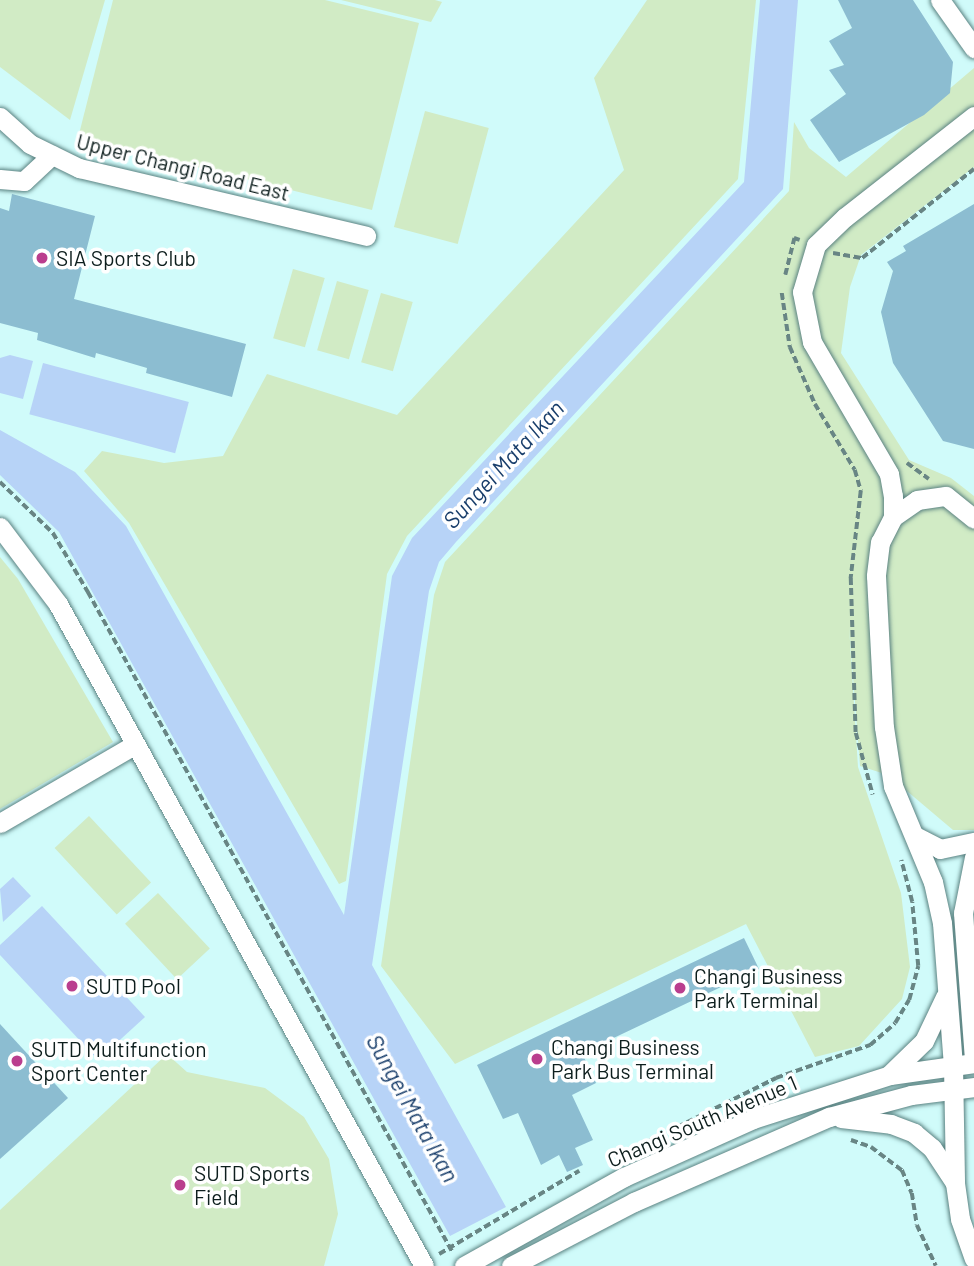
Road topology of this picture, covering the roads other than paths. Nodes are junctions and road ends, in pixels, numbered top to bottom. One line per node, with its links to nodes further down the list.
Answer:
1 (940, 0): 2 (street)
2 (974, 48)
3 (974, 116): 8 (street)
4 (0, 117): 5 (street, Upper Changi Road East)
5 (52, 155): 6 (street); 7 (street, Upper Changi Road East)
6 (0, 180)
7 (366, 236)
8 (889, 474): 9 (street); 10 (street)
9 (935, 490): 10 (street); 11 (street)
10 (892, 517): 15 (street)
11 (974, 519)
12 (0, 527): 13 (street)
13 (135, 745): 14 (street); 28 (street)
14 (0, 823)
15 (915, 836): 16 (street); 18 (street)
16 (974, 842)
17 (974, 857): 19 (street)
18 (948, 989): 20 (street); 21 (street)
19 (974, 1061): 20 (street, Changi South Avenue 1)
20 (953, 1065): 21 (street, Changi South Avenue 1); 23 (street)
21 (890, 1075): 27 (street, Changi South Avenue 1)
22 (974, 1087): 23 (street, Changi South Avenue 1)
23 (954, 1090): 24 (street, Changi South Avenue 1); 25 (street)
24 (830, 1117): 25 (street); 29 (street, Changi South Avenue 1)
25 (955, 1183): 26 (street)
26 (974, 1259)
27 (460, 1261)
28 (422, 1263)
29 (511, 1266)

